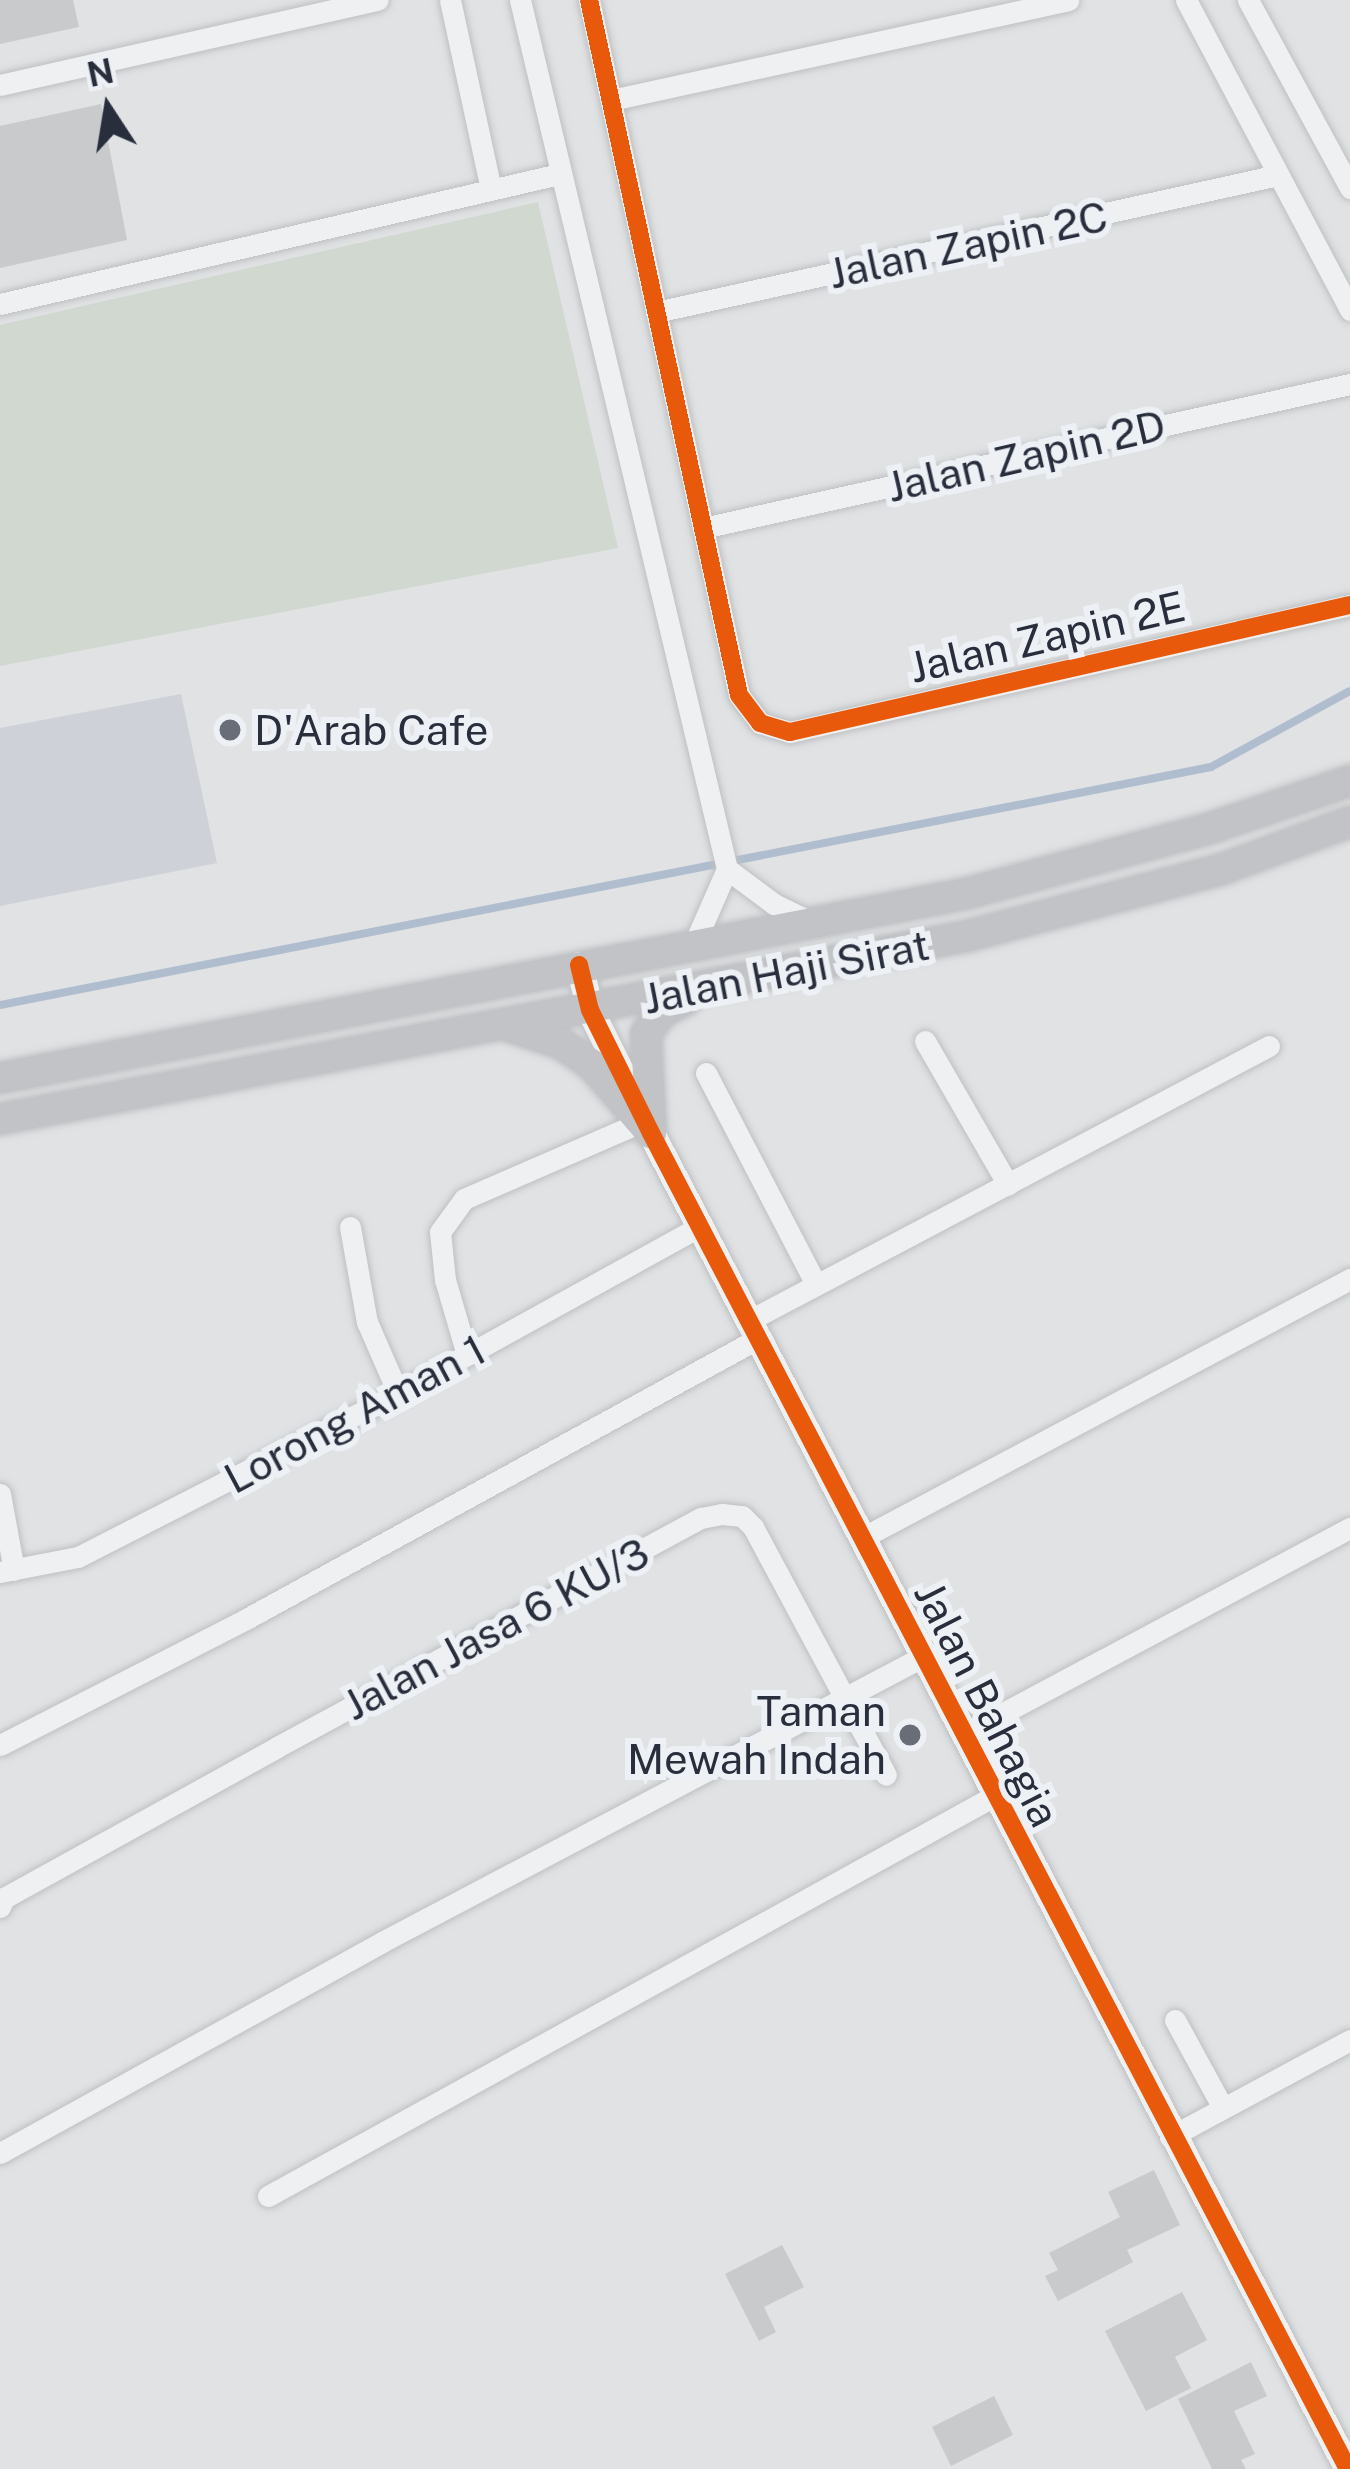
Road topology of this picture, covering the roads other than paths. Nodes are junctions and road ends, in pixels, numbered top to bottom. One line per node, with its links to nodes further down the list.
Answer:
1 (378, 0): 8 (street)
2 (450, 0): 13 (street)
3 (520, 0): 10 (street)
4 (589, 0): 9 (street)
5 (1068, 0): 9 (street)
6 (1186, 0): 11 (street)
7 (1248, 0): 12 (street)
8 (0, 85)
9 (610, 100): 16 (street)
10 (559, 174): 13 (street); 22 (street)
11 (1278, 175): 15 (street); 16 (street, Jalan Zapin 2C)
12 (1350, 188)
13 (491, 190): 14 (street)
14 (0, 304)
15 (1350, 310)
16 (656, 312): 18 (street)
17 (1350, 384): 18 (street, Jalan Zapin 2D)
18 (703, 528): 19 (street, Jalan Zapin 2E)
19 (1350, 605)
20 (1350, 781): 23 (main road, Jalan Haji Sirat)
21 (1350, 822): 26 (main road, Jalan Haji Sirat)
22 (727, 869): 23 (street); 24 (street)
23 (811, 922): 24 (main road, Jalan Haji Sirat)
24 (694, 944): 25 (main road, Jalan Haji Sirat)
25 (579, 965): 27 (street, Jalan Bahagia); 32 (main road, Jalan Haji Sirat)
26 (702, 991): 27 (main road, Jalan Haji Sirat); 34 (main road)
27 (590, 1010): 28 (main road, Jalan Haji Sirat); 34 (street, Jalan Bahagia)
28 (504, 1024): 33 (main road, Jalan Haji Sirat); 34 (main road)
29 (925, 1041): 35 (street)
30 (1269, 1046): 35 (street)
31 (706, 1073): 39 (street)
32 (0, 1078)
33 (0, 1119)
34 (646, 1128): 37 (street, Jalan Bahagia); 41 (street)
35 (1008, 1185): 39 (street)
36 (350, 1227): 42 (street)
37 (699, 1227): 40 (street, Jalan Bahagia); 41 (street, Lorong Aman 1)
38 (1350, 1279): 45 (street)
39 (816, 1284): 40 (street)
40 (752, 1330): 45 (street, Jalan Bahagia); 50 (street)
41 (466, 1355): 42 (street, Lorong Aman 1)
42 (398, 1393): 46 (street, Lorong Aman 1)
43 (0, 1494): 46 (street)
44 (1350, 1528): 49 (street)
45 (860, 1539): 47 (street, Jalan Bahagia)
46 (7, 1571)
47 (922, 1657): 48 (street); 49 (street, Jalan Bahagia)
48 (845, 1700): 51 (street, Jalan Jasa 6 KU/3); 53 (street, Jalan Jasa 6 KU/3); 58 (street)
49 (962, 1735): 52 (street, Jalan Bahagia)
50 (0, 1745)
51 (886, 1775)
52 (994, 1796): 57 (street, Jalan Bahagia); 59 (street)
53 (0, 1913)
54 (1175, 2020): 56 (street)
55 (1350, 2040): 56 (street)
56 (1223, 2108): 57 (street)
57 (1170, 2137): 60 (street, Jalan Bahagia)
58 (0, 2152)
59 (268, 2196)
60 (1348, 2469)

